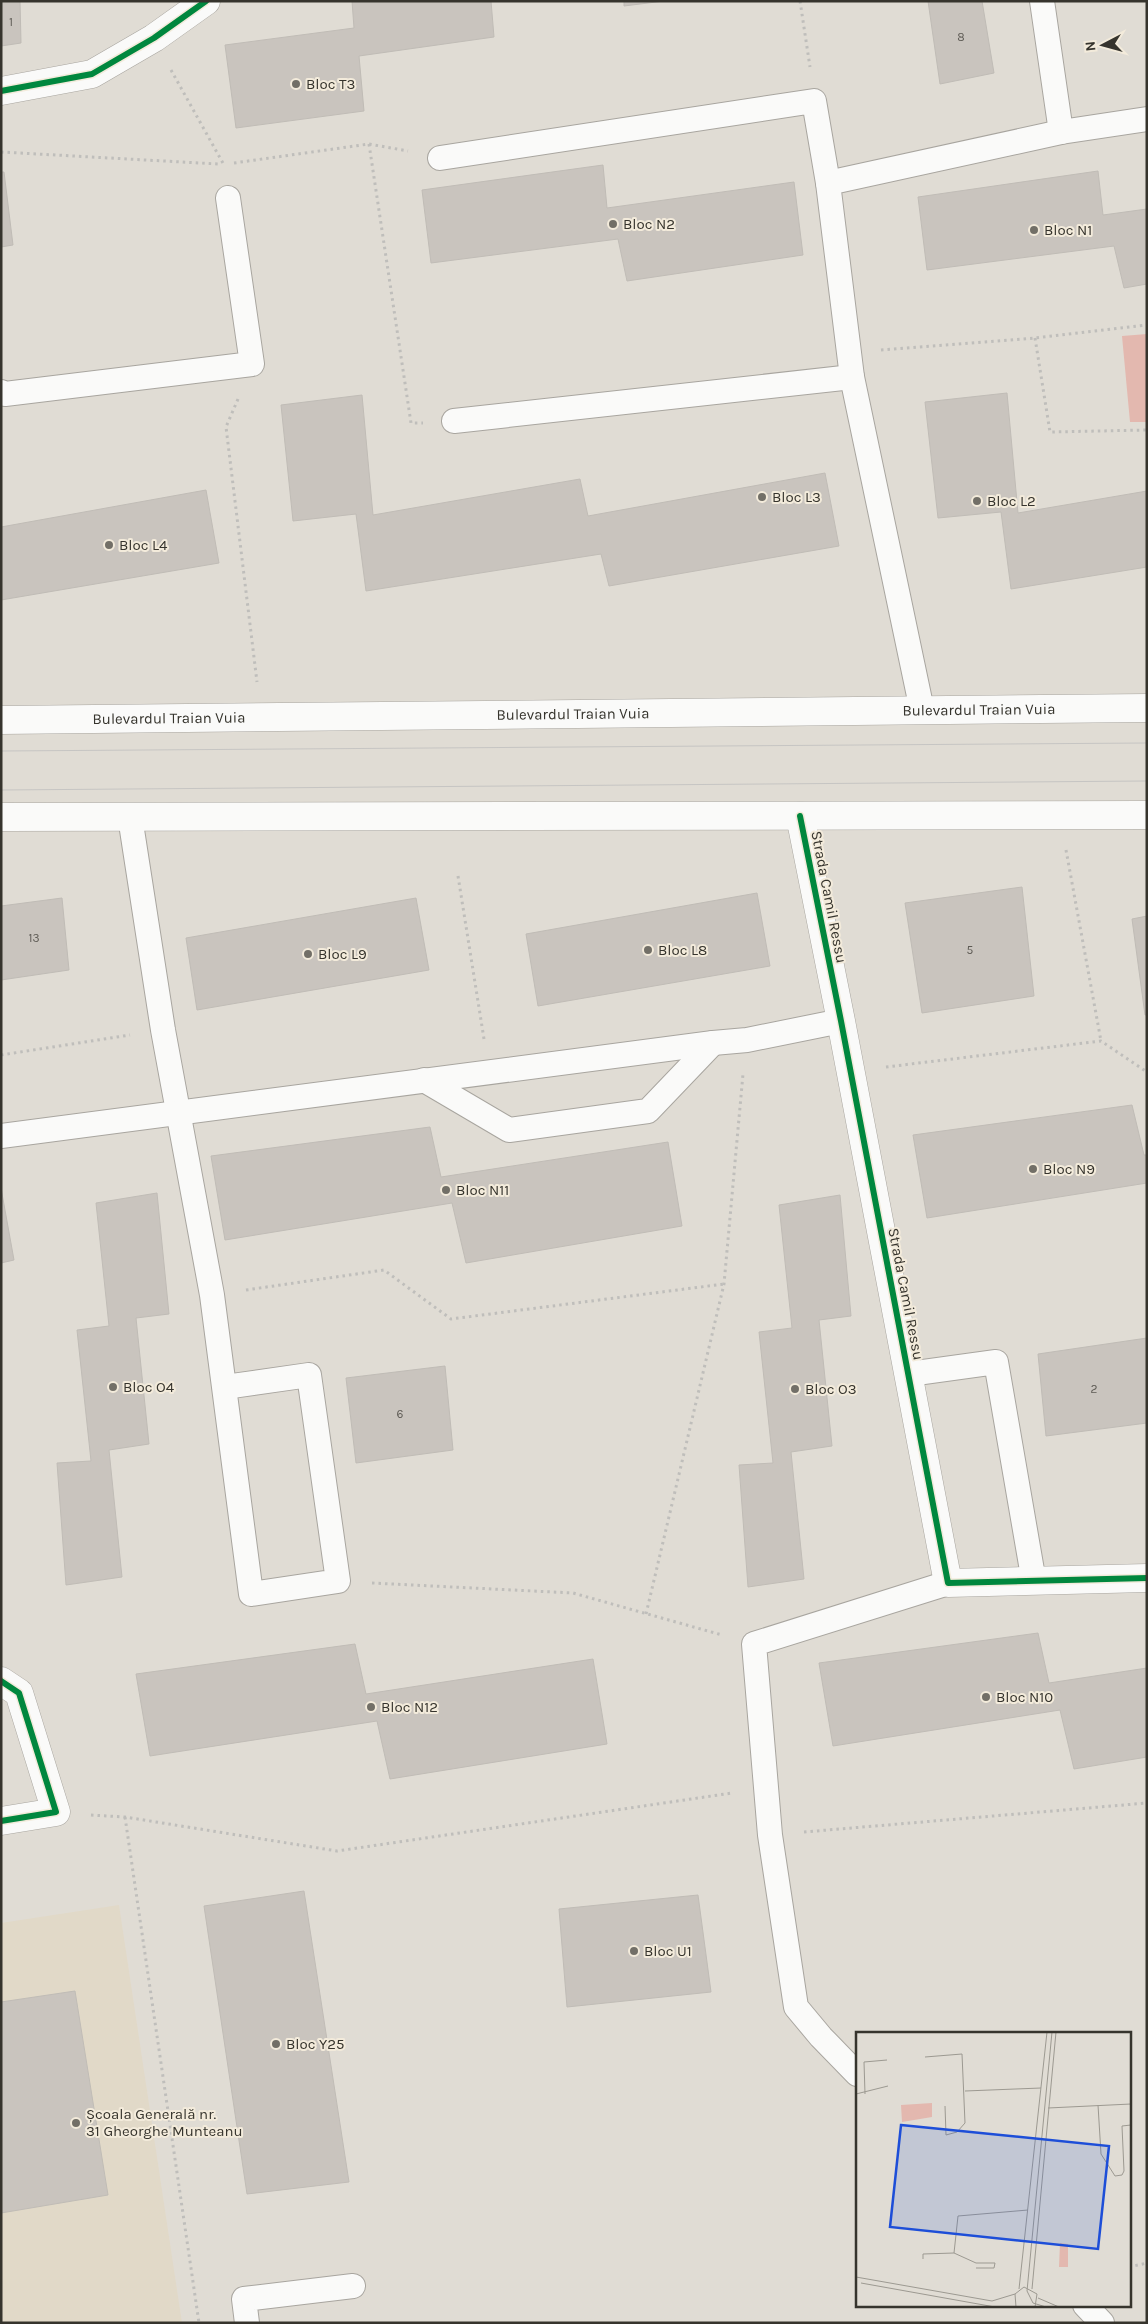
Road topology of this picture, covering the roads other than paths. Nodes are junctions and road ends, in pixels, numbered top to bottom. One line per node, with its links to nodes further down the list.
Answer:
1 (206, 1): 3 (main road)
2 (1042, 1): 5 (lane)
3 (1, 91)
4 (1147, 119): 5 (lane)
5 (1061, 132): 7 (lane)
6 (440, 158): 7 (lane)
7 (828, 183): 9 (lane)
8 (228, 198): 10 (lane)
9 (852, 376): 11 (lane); 13 (lane)
10 (1, 392)
11 (454, 421)
12 (1147, 708): 13 (main road, Bulevardul Traian Vuia)
13 (922, 710): 14 (main road, Bulevardul Traian Vuia)
14 (1, 720)
15 (1147, 815): 16 (main road)
16 (800, 816): 18 (main road); 19 (main road, Strada Camil Ressu)
17 (1, 817): 18 (main road)
18 (130, 817): 22 (lane)
19 (841, 1021): 20 (lane); 24 (main road, Strada Camil Ressu)
20 (713, 1042): 21 (lane); 21 (lane)
21 (424, 1080): 22 (lane)
22 (178, 1112): 23 (lane); 25 (lane)
23 (1, 1136)
24 (909, 1374): 27 (lane); 28 (main road, Strada Camil Ressu)
25 (225, 1387): 25 (lane)
26 (1147, 1578): 27 (main road)
27 (1034, 1582): 28 (main road)
28 (948, 1583): 31 (lane)
29 (1, 1681): 30 (main road)
30 (1, 1821)
31 (856, 2073)
32 (353, 2286): 34 (lane)
33 (1087, 2306): 35 (lane)
34 (247, 2323)
35 (1102, 2323)

